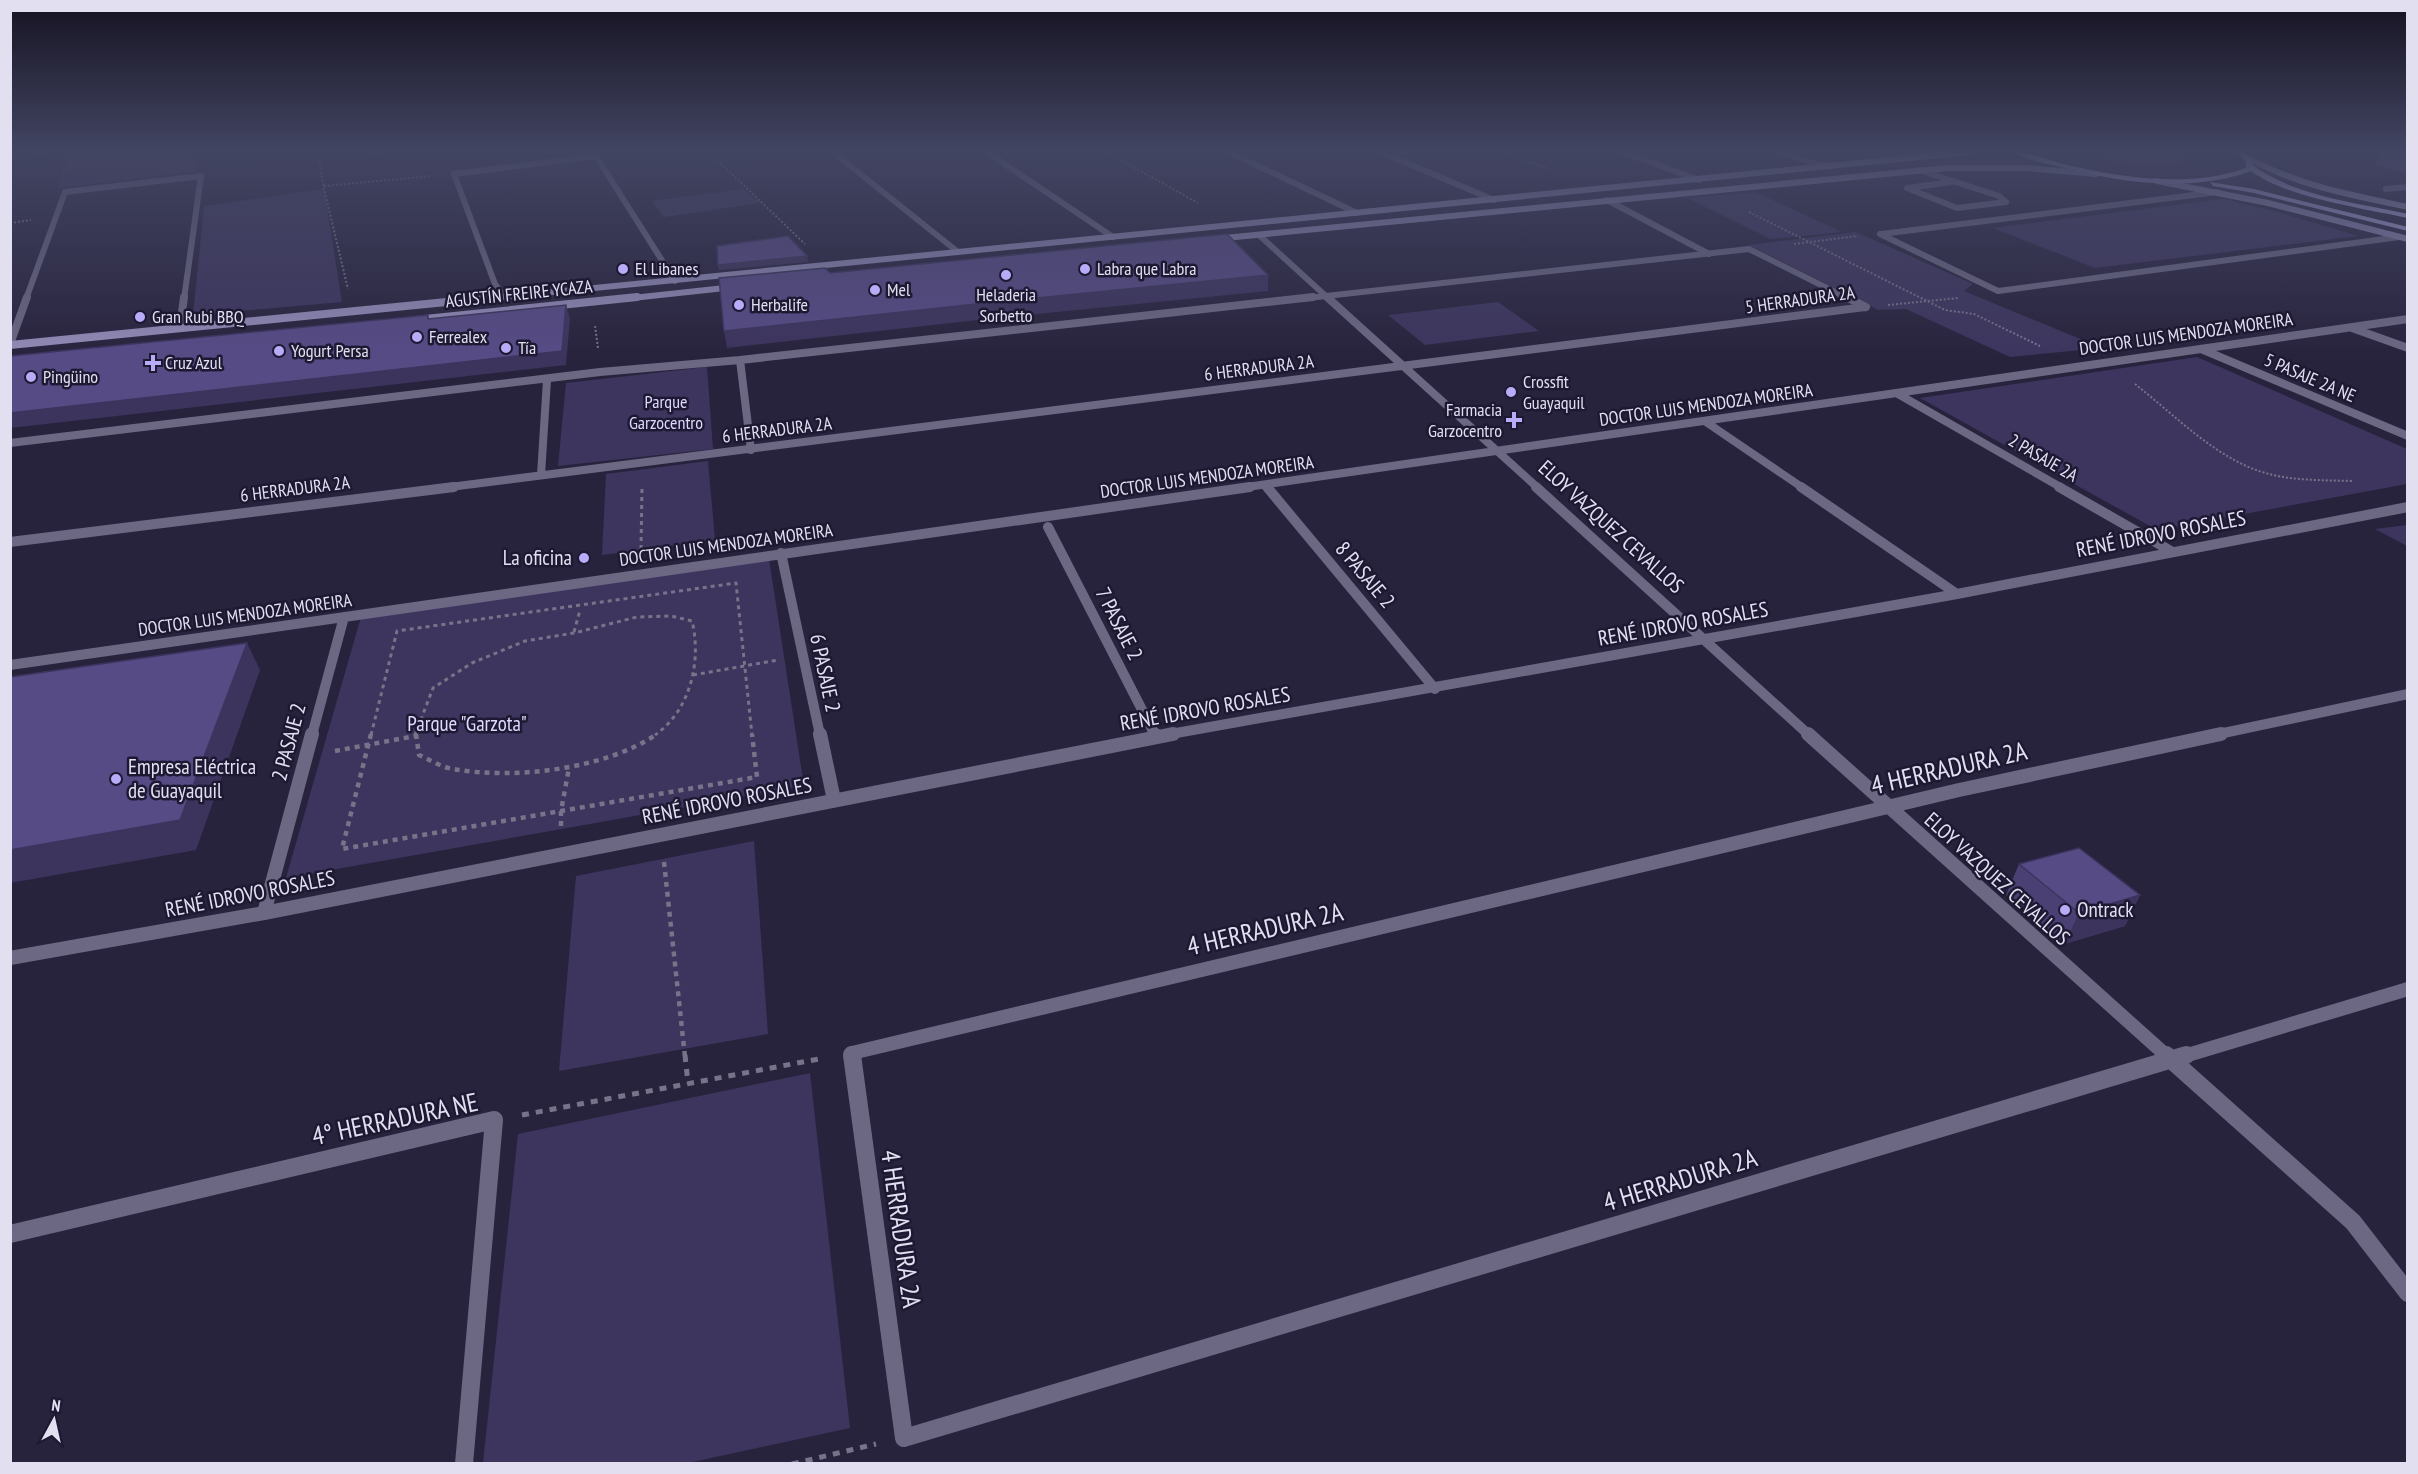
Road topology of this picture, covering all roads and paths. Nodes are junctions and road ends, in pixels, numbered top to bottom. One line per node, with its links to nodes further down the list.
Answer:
1 (54, 221): 43 (street)
2 (195, 221): 42 (street)
3 (332, 221): 38 (path)
4 (471, 221): 34 (street)
5 (637, 221): 30 (street)
6 (781, 221): 29 (path)
7 (919, 221): 27 (street)
8 (1089, 221): 21 (street)
9 (1230, 221): 17 (path)
10 (1280, 221): 17 (main road, AGUSTÍN FREIRE YCAZA)
11 (1400, 221): 20 (main road)
12 (1646, 221): 28 (street)
13 (1766, 221): 25 (path)
14 (1986, 221): 19 (street)
15 (2334, 221): 22 (main road)
16 (2374, 221): 18 (main road)
17 (1238, 225): 21 (main road, AGUSTÍN FREIRE YCAZA)
18 (2408, 229)
19 (1880, 234): 25 (path); 32 (street)
20 (1259, 235): 24 (main road); 33 (street, ELOY VAZQUEZ CEVALLOS)
21 (1113, 237): 27 (main road, AGUSTÍN FREIRE YCAZA)
22 (2399, 237): 23 (main road); 32 (street)
23 (2408, 239)
24 (1200, 241)
25 (1808, 242): 26 (path); 36 (path)
26 (1749, 249): 28 (street); 37 (street, 5 HERRADURA 2A)
27 (958, 252): 29 (main road, AGUSTÍN FREIRE YCAZA)
28 (1709, 254): 33 (street)
29 (827, 265): 30 (main road, AGUSTÍN FREIRE YCAZA)
30 (675, 280): 34 (main road, AGUSTÍN FREIRE YCAZA)
31 (747, 286): 35 (main road, AGUSTÍN FREIRE YCAZA)
32 (1998, 291): 36 (path)
33 (1326, 295): 46 (street); 47 (street, ELOY VAZQUEZ CEVALLOS)
34 (505, 297): 38 (main road, AGUSTÍN FREIRE YCAZA)
35 (593, 301): 40 (main road, AGUSTÍN FREIRE YCAZA); 49 (path)
36 (1933, 302): 37 (path); 48 (path)
37 (1866, 307): 47 (street, 5 HERRADURA 2A)
38 (353, 311): 42 (main road, AGUSTÍN FREIRE YCAZA)
39 (2408, 319): 41 (street, DOCTOR LUIS MENDOZA MOREIRA)
40 (403, 321)
41 (2350, 327): 44 (street); 45 (street, DOCTOR LUIS MENDOZA MOREIRA)
42 (180, 328): 43 (main road, AGUSTÍN FREIRE YCAZA)
43 (10, 345)
44 (2408, 348)
45 (2200, 349): 48 (street, DOCTOR LUIS MENDOZA MOREIRA); 54 (street, 5 PASAJE 2A NE)
46 (740, 360): 49 (street); 56 (street)
47 (1405, 366): 56 (street, 6 HERRADURA 2A); 57 (street, ELOY VAZQUEZ CEVALLOS)
48 (2080, 366): 52 (street, DOCTOR LUIS MENDOZA MOREIRA)
49 (600, 372): 50 (street)
50 (547, 380): 55 (street); 59 (street)
51 (2129, 380): 60 (path)
52 (1898, 394): 53 (street, DOCTOR LUIS MENDOZA MOREIRA); 65 (street, 2 PASAJE 2A)
53 (1707, 422): 57 (street, DOCTOR LUIS MENDOZA MOREIRA); 69 (street)
54 (2408, 436)
55 (10, 443)
56 (751, 450): 58 (street, 6 HERRADURA 2A)
57 (1498, 452): 61 (street, DOCTOR LUIS MENDOZA MOREIRA); 72 (street, ELOY VAZQUEZ CEVALLOS)
58 (643, 462): 59 (street, 6 HERRADURA 2A); 67 (path)
59 (541, 475): 64 (street, 6 HERRADURA 2A)
60 (2352, 481)
61 (1266, 486): 66 (street, DOCTOR LUIS MENDOZA MOREIRA); 77 (street, 8 PASAJE 2)
62 (2408, 507): 65 (street, RENÉ IDROVO ROSALES)
63 (1048, 527): 80 (street, 7 PASAJE 2)
64 (10, 542)
65 (2171, 551): 69 (street, RENÉ IDROVO ROSALES)
66 (781, 553): 67 (street, DOCTOR LUIS MENDOZA MOREIRA); 73 (street, 6 PASAJE 2)
67 (641, 573): 70 (street, DOCTOR LUIS MENDOZA MOREIRA)
68 (736, 583): 75 (path)
69 (1958, 594): 72 (street, RENÉ IDROVO ROSALES)
70 (344, 617): 74 (street, DOCTOR LUIS MENDOZA MOREIRA); 82 (street, 2 PASAJE 2)
71 (397, 631): 81 (path)
72 (1707, 640): 77 (street, RENÉ IDROVO ROSALES); 85 (street, ELOY VAZQUEZ CEVALLOS)
73 (801, 656): 75 (path); 84 (street, 6 PASAJE 2)
74 (10, 665)
75 (746, 667): 76 (path); 86 (path)
76 (693, 675): 79 (path); 83 (path)
77 (1435, 689): 80 (street, RENÉ IDROVO ROSALES)
78 (2408, 694): 85 (street, 4 HERRADURA 2A)
79 (415, 736): 81 (path); 83 (path)
80 (1156, 737): 84 (street, RENÉ IDROVO ROSALES)
81 (368, 744): 82 (path); 86 (path)
82 (305, 758): 89 (street, 2 PASAJE 2)
83 (570, 768): 86 (path)
84 (834, 800): 87 (street, RENÉ IDROVO ROSALES)
85 (1888, 807): 92 (street, 4 HERRADURA 2A); 93 (street, ELOY VAZQUEZ CEVALLOS)
86 (561, 811): 88 (path)
87 (661, 834): 88 (street, RENÉ IDROVO ROSALES); 94 (path)
88 (561, 853): 89 (street, RENÉ IDROVO ROSALES)
89 (264, 913): 90 (street, RENÉ IDROVO ROSALES)
90 (10, 958)
91 (2408, 989): 93 (street, 4 HERRADURA 2A)
92 (852, 1053): 94 (path); 98 (street, 4 HERRADURA 2A)
93 (2171, 1060): 97 (street, ELOY VAZQUEZ CEVALLOS); 98 (street, 4 HERRADURA 2A)
94 (688, 1083): 95 (path)
95 (494, 1120): 96 (street, 4° HERRADURA NE); 99 (street, 4° HERRADURA NE)
96 (10, 1234)
97 (2408, 1293)
98 (904, 1438): 100 (path)
99 (464, 1464)
100 (792, 1464)

